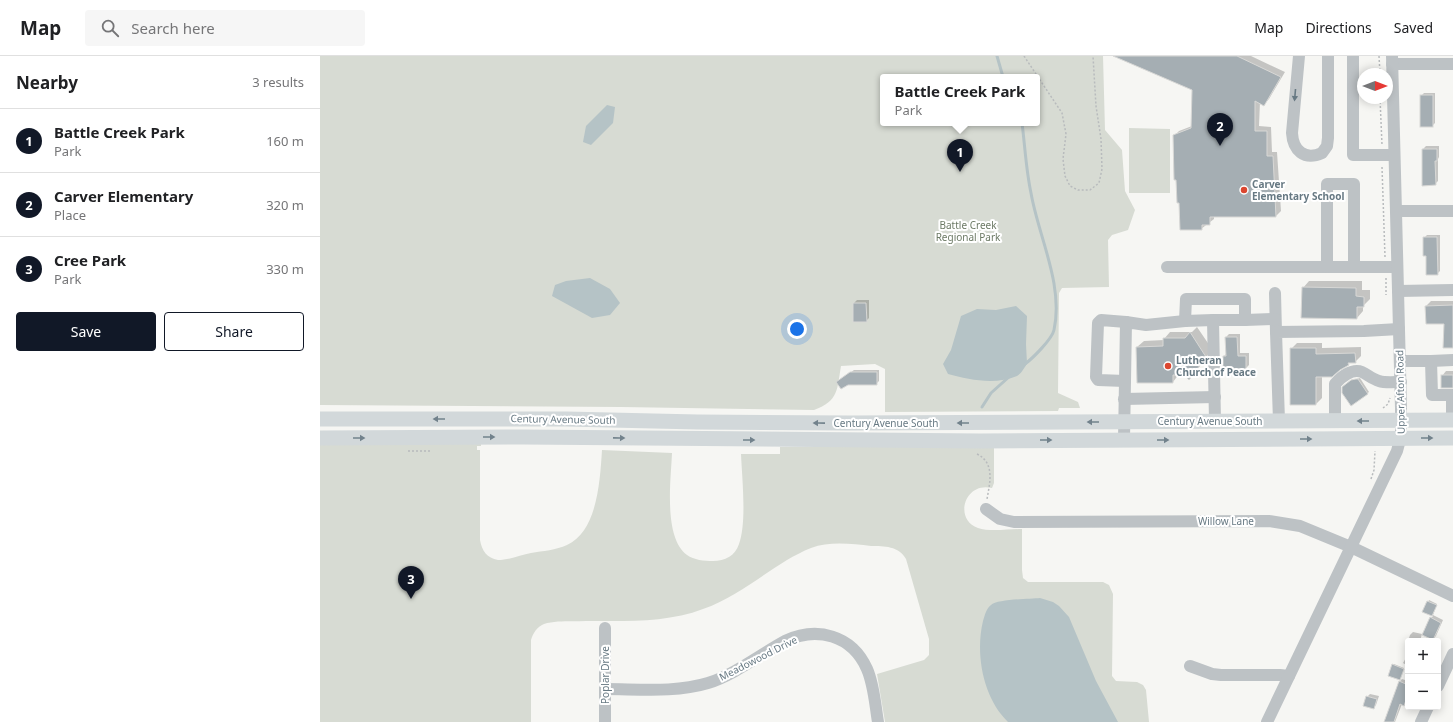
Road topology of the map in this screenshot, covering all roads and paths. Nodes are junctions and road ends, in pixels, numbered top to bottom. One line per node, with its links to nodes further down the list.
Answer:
1 (1024, 56): 10 (path)
2 (1093, 56): 11 (path)
3 (1299, 56): 4 (street, one-way to 4)
4 (1328, 56)
5 (1353, 56): 14 (street)
6 (1379, 56): 9 (path)
7 (1392, 60): 8 (street); 14 (street, Upper Afton Road)
8 (1453, 64)
9 (1380, 68)
10 (1036, 74)
11 (1040, 80)
12 (1380, 104): 13 (path)
13 (1382, 149)
14 (1394, 155): 16 (street, Upper Afton Road)
15 (1382, 162): 18 (path)
16 (1396, 211): 17 (street); 22 (street, Upper Afton Road)
17 (1453, 211)
18 (1385, 257)
19 (1168, 266): 20 (street)
20 (1327, 267): 21 (street); 21 (street)
21 (1354, 267): 22 (street)
22 (1397, 267): 24 (street, Upper Afton Road)
23 (1453, 290): 24 (street)
24 (1398, 291): 31 (street, Upper Afton Road)
25 (1275, 293): 30 (street)
26 (1213, 320): 27 (street); 28 (street); 38 (street)
27 (1245, 320): 28 (street); 30 (street)
28 (1185, 321): 29 (street)
29 (1126, 322): 35 (street); 35 (street)
30 (1276, 326): 31 (street); 44 (street)
31 (1399, 329): 33 (street, Upper Afton Road)
32 (1453, 360): 34 (street)
33 (1400, 361): 34 (street); 36 (street, Upper Afton Road)
34 (1431, 361): 37 (street)
35 (1125, 381): 39 (street)
36 (1401, 382): 41 (street); 45 (street, Upper Afton Road)
37 (1453, 395): 42 (street)
38 (1215, 397): 39 (street); 43 (street)
39 (1124, 399): 46 (street)
40 (320, 419): 46 (main road, Century Avenue South, one-way to 40)
41 (1335, 420): 44 (main road, Century Avenue South); 45 (main road, Century Avenue South, one-way to 41)
42 (1453, 420): 45 (main road, Century Avenue South)
43 (1215, 421): 44 (main road, Century Avenue South); 46 (main road, Century Avenue South)
44 (1279, 421)
45 (1402, 421): 48 (street, Upper Afton Road)
46 (1124, 422): 50 (street)
47 (320, 438): 50 (main road, Century Avenue South, one-way to 50)
48 (1401, 438): 49 (main road, Century Avenue South, one-way to 49); 50 (main road, Century Avenue South, one-way to 48); 55 (street, Upper Afton Road)
49 (1453, 438)
50 (1124, 440)
51 (437, 450): 52 (path)
52 (407, 451)
53 (975, 453): 54 (path)
54 (986, 509): 55 (street, Willow Lane)
55 (1351, 547): 56 (street, Willow Lane); 60 (street, Upper Afton Road)
56 (1453, 596)
57 (605, 628): 62 (street, Poplar Drive)
58 (1453, 654): 61 (street)
59 (1190, 666): 60 (street)
60 (1289, 676): 66 (street, Upper Afton Road)
61 (1441, 680)
62 (605, 689): 64 (street, Poplar Drive); 65 (street, Meadowood Drive)
63 (1427, 710): 67 (street)
64 (605, 722)
65 (878, 722)
66 (1267, 722)
67 (1421, 722)

